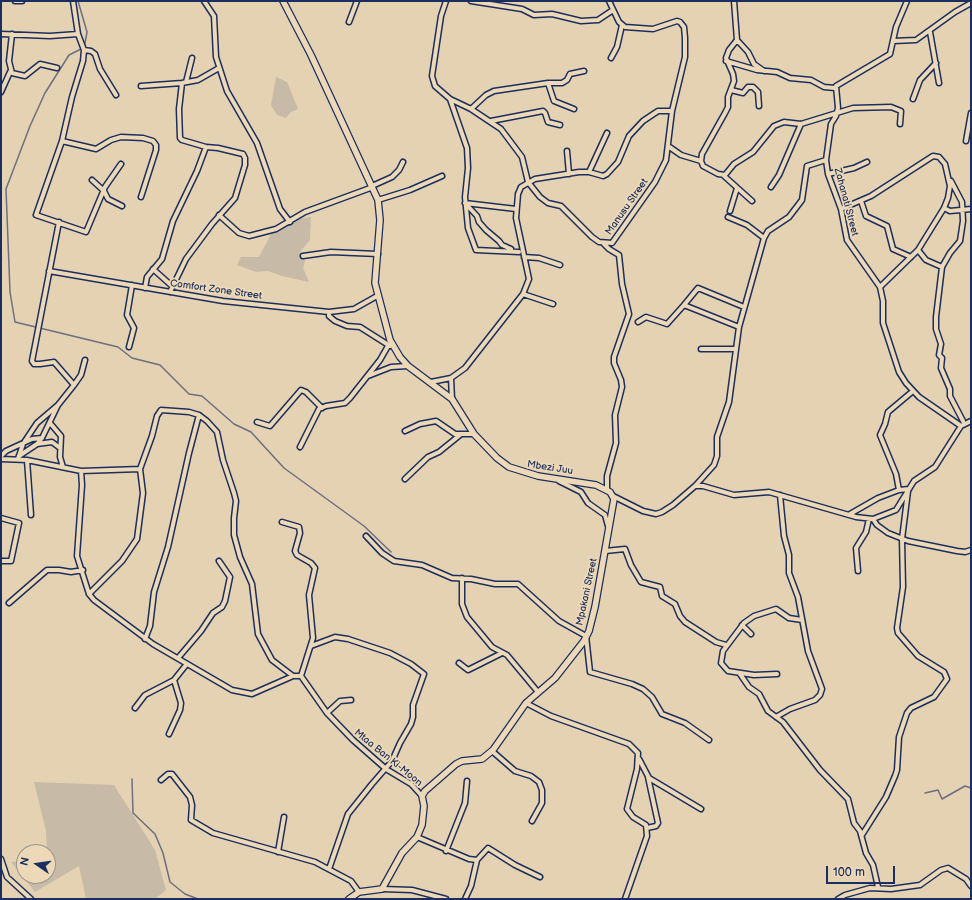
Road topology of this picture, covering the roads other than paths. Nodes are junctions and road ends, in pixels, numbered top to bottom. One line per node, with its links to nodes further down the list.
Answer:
1 (15, 1): 2 (street)
2 (22, 1)
3 (74, 1): 19 (street)
4 (204, 1): 28 (street)
5 (282, 1): 71 (street, Mbezi Juu)
6 (357, 1): 14 (street)
7 (446, 1): 40 (street)
8 (471, 1): 13 (street)
9 (609, 1): 13 (street)
10 (734, 1): 20 (street)
11 (906, 1): 21 (street)
12 (971, 3): 16 (street)
13 (612, 10): 15 (street)
14 (349, 22)
15 (622, 26): 24 (street); 45 (street, Manusu Street)
16 (930, 32): 21 (street); 26 (street)
17 (1, 34): 18 (street)
18 (12, 34): 19 (street); 30 (street)
19 (78, 34): 22 (street)
20 (737, 40): 25 (street); 31 (street)
21 (893, 41): 36 (street)
22 (84, 50): 39 (street); 53 (street)
23 (192, 58): 32 (street)
24 (611, 58)
25 (726, 62): 31 (street); 37 (street)
26 (936, 63): 34 (street); 41 (street)
27 (57, 68): 30 (street)
28 (219, 68): 32 (street); 90 (street)
29 (584, 71): 33 (street)
30 (10, 72): 38 (street)
31 (766, 72): 36 (street)
32 (184, 82): 35 (street); 56 (street)
33 (548, 83): 43 (street); 44 (street)
34 (939, 83)
35 (141, 86)
36 (835, 88): 47 (street, Zahanati Street)
37 (731, 90): 42 (street); 59 (street)
38 (1, 92)
39 (116, 95)
40 (450, 99): 43 (street); 79 (street)
41 (913, 99)
42 (760, 106)
43 (471, 109): 48 (street)
44 (574, 109)
45 (672, 111): 55 (street, Manusu Street); 63 (street)
46 (971, 113): 54 (street)
47 (837, 114): 49 (street); 50 (street); 58 (street, Zahanati Street)
48 (491, 121): 51 (street); 70 (street)
49 (801, 124): 66 (street); 72 (street)
50 (900, 124)
51 (560, 125)
52 (607, 133): 63 (street)
53 (62, 141): 75 (street); 89 (street)
54 (966, 141)
55 (668, 146): 59 (street); 92 (street, Manusu Street)
56 (206, 147): 87 (street); 102 (street)
57 (567, 151): 64 (street)
58 (826, 160): 65 (street, Zahanati Street); 91 (street)
59 (701, 161): 66 (street)
60 (403, 162): 71 (street)
61 (867, 162): 65 (street)
62 (121, 164): 74 (street)
63 (589, 172): 64 (street)
64 (568, 174): 70 (street)
65 (828, 174): 83 (street, Zahanati Street)
66 (723, 175): 73 (street)
67 (442, 176): 76 (street)
68 (950, 178): 78 (street); 81 (street); 85 (street)
69 (92, 180): 74 (street)
70 (528, 182): 82 (street); 92 (street, Manusu Street)
71 (373, 186): 76 (street, Mbezi Juu); 90 (street)
72 (771, 187)
73 (737, 188): 77 (street); 86 (street)
74 (104, 191): 80 (street); 89 (street)
75 (141, 197)
76 (378, 200): 96 (street, Mbezi Juu)
77 (752, 201)
78 (861, 201): 83 (street); 99 (street)
79 (465, 203): 82 (street); 95 (street); 95 (street)
80 (122, 206)
81 (944, 208): 85 (street); 94 (street)
82 (516, 209): 93 (street)
83 (841, 209): 106 (street, Zahanati Street)
84 (971, 209): 85 (street)
85 (964, 210): 101 (street)
86 (730, 211)
87 (219, 216): 90 (street); 105 (street)
88 (728, 217): 91 (street)
89 (59, 222): 103 (street)
90 (290, 222)
91 (764, 238): 113 (street)
92 (604, 244): 158 (street)
93 (523, 248): 95 (street); 98 (street)
94 (918, 250): 99 (street); 101 (street)
95 (519, 252)
96 (378, 254): 97 (street); 110 (street, Mbezi Juu)
97 (302, 256)
98 (524, 257): 100 (street); 109 (street)
99 (911, 257): 106 (street)
100 (560, 265)
101 (942, 267): 135 (street)
102 (153, 269): 105 (street); 107 (street)
103 (50, 271): 104 (street, Comfort Zone Street); 126 (street)
104 (132, 285): 107 (street, Comfort Zone Street); 117 (street)
105 (172, 286): 108 (street)
106 (880, 287): 127 (street, Zahanati Street)
107 (145, 288): 108 (street, Comfort Zone Street)
108 (170, 292): 114 (street, Comfort Zone Street)
109 (524, 294): 111 (street); 124 (street)
110 (377, 296): 114 (street, Comfort Zone Street); 118 (street, Mbezi Juu)
111 (554, 304)
112 (684, 305): 113 (street); 115 (street); 116 (street)
113 (744, 307): 116 (street)
114 (329, 312): 118 (street)
115 (638, 322)
116 (739, 328): 120 (street)
117 (129, 347)
118 (391, 347): 122 (street, Mbezi Juu); 123 (street)
119 (701, 349): 120 (street)
120 (735, 349): 157 (street)
121 (85, 360): 126 (street)
122 (408, 366): 123 (street); 125 (street, Mbezi Juu)
123 (366, 377): 130 (street)
124 (451, 378): 125 (street); 128 (street)
125 (431, 382): 128 (street, Mbezi Juu)
126 (74, 385): 129 (street)
127 (913, 391): 134 (street, Zahanati Street); 159 (street)
128 (452, 399): 141 (street, Mbezi Juu)
129 (58, 405): 131 (street); 133 (street)
130 (322, 408): 137 (street); 146 (street)
131 (47, 413): 133 (street); 144 (street)
132 (199, 415): 153 (street); 184 (street); 193 (street)
133 (52, 418): 138 (street)
134 (954, 421): 135 (street); 139 (street, Zahanati Street)
135 (963, 421): 136 (street)
136 (971, 421): 139 (street)
137 (257, 422)
138 (50, 423): 143 (street); 147 (street)
139 (961, 426): 160 (street)
140 (405, 431): 142 (street)
141 (474, 434): 142 (street); 155 (street, Mbezi Juu)
142 (460, 435): 156 (street)
143 (42, 438): 144 (street); 145 (street)
144 (23, 444): 148 (street); 149 (street)
145 (37, 444): 147 (street); 149 (street)
146 (300, 447)
147 (60, 448): 152 (street)
148 (1, 456)
149 (19, 458): 150 (street); 151 (street)
150 (1, 459)
151 (27, 460): 152 (street); 164 (street)
152 (63, 467): 154 (street)
153 (140, 469): 154 (street); 178 (street)
154 (81, 471): 175 (street)
155 (553, 478): 158 (street, Mbezi Juu); 168 (street)
156 (405, 480)
157 (695, 486): 161 (street); 162 (street)
158 (607, 490): 162 (street)
159 (899, 490): 160 (street); 163 (street)
160 (908, 490): 166 (street); 170 (street)
161 (780, 495): 163 (street); 180 (street)
162 (613, 496): 168 (street, Mpakani Street)
163 (850, 514): 166 (street)
164 (31, 515)
165 (1, 518): 173 (street)
166 (871, 519): 170 (street); 176 (street)
167 (282, 522): 186 (street)
168 (609, 531): 172 (street, Mpakani Street)
169 (366, 536): 177 (street)
170 (902, 539): 171 (street); 215 (street)
171 (971, 550)
172 (605, 551): 183 (street, Mpakani Street); 185 (street)
173 (1, 561)
174 (219, 561): 188 (street)
175 (83, 570): 178 (street); 179 (street)
176 (858, 571)
177 (462, 578): 183 (street); 187 (street)
178 (89, 594): 184 (street)
179 (9, 603)
180 (802, 620): 181 (street); 201 (street)
181 (742, 625): 182 (street); 185 (street)
182 (751, 634)
183 (586, 636): 196 (street, Mpakani Street); 203 (street)
184 (145, 638): 188 (street)
185 (726, 645): 191 (street)
186 (312, 646): 194 (street); 206 (street)
187 (502, 653): 189 (street); 196 (street)
188 (178, 658): 190 (street)
189 (459, 663)
190 (186, 665): 193 (street); 195 (street)
191 (740, 674): 192 (street); 201 (street)
192 (777, 674)
193 (293, 676): 194 (street)
194 (300, 676): 200 (street, Mtaa Ban Ki-Moon)
195 (174, 680): 199 (street); 202 (street)
196 (538, 692): 198 (street, Mpakani Street)
197 (351, 700): 200 (street)
198 (526, 703): 204 (street, Mpakani Street); 205 (street)
199 (135, 708)
200 (327, 713): 206 (street, Mtaa Ban Ki-Moon)
201 (776, 718): 215 (street)
202 (169, 734)
203 (709, 740)
204 (492, 751): 210 (street, Mpakani Street); 213 (street)
205 (638, 759): 207 (street); 214 (street)
206 (386, 769): 210 (street, Mtaa Ban Ki-Moon); 221 (street)
207 (647, 773): 211 (street); 214 (street)
208 (161, 780): 218 (street)
209 (468, 781): 217 (street)
210 (422, 796): 216 (street)
211 (701, 809)
212 (284, 817): 218 (street)
213 (532, 821)
214 (647, 828): 231 (street)
215 (862, 835): 224 (street)
216 (418, 837): 217 (street); 225 (street)
217 (446, 851): 220 (street)
218 (278, 852): 221 (street)
219 (1, 859): 227 (street)
220 (476, 860): 222 (street); 230 (street)
221 (329, 869): 226 (street)
222 (540, 876)
223 (971, 886): 224 (street)
224 (878, 887): 232 (street)
225 (382, 889): 226 (street); 229 (street)
226 (359, 892): 228 (street)
227 (31, 899)
228 (349, 899)
229 (446, 899)
230 (466, 899)
231 (625, 899)
232 (838, 899)

